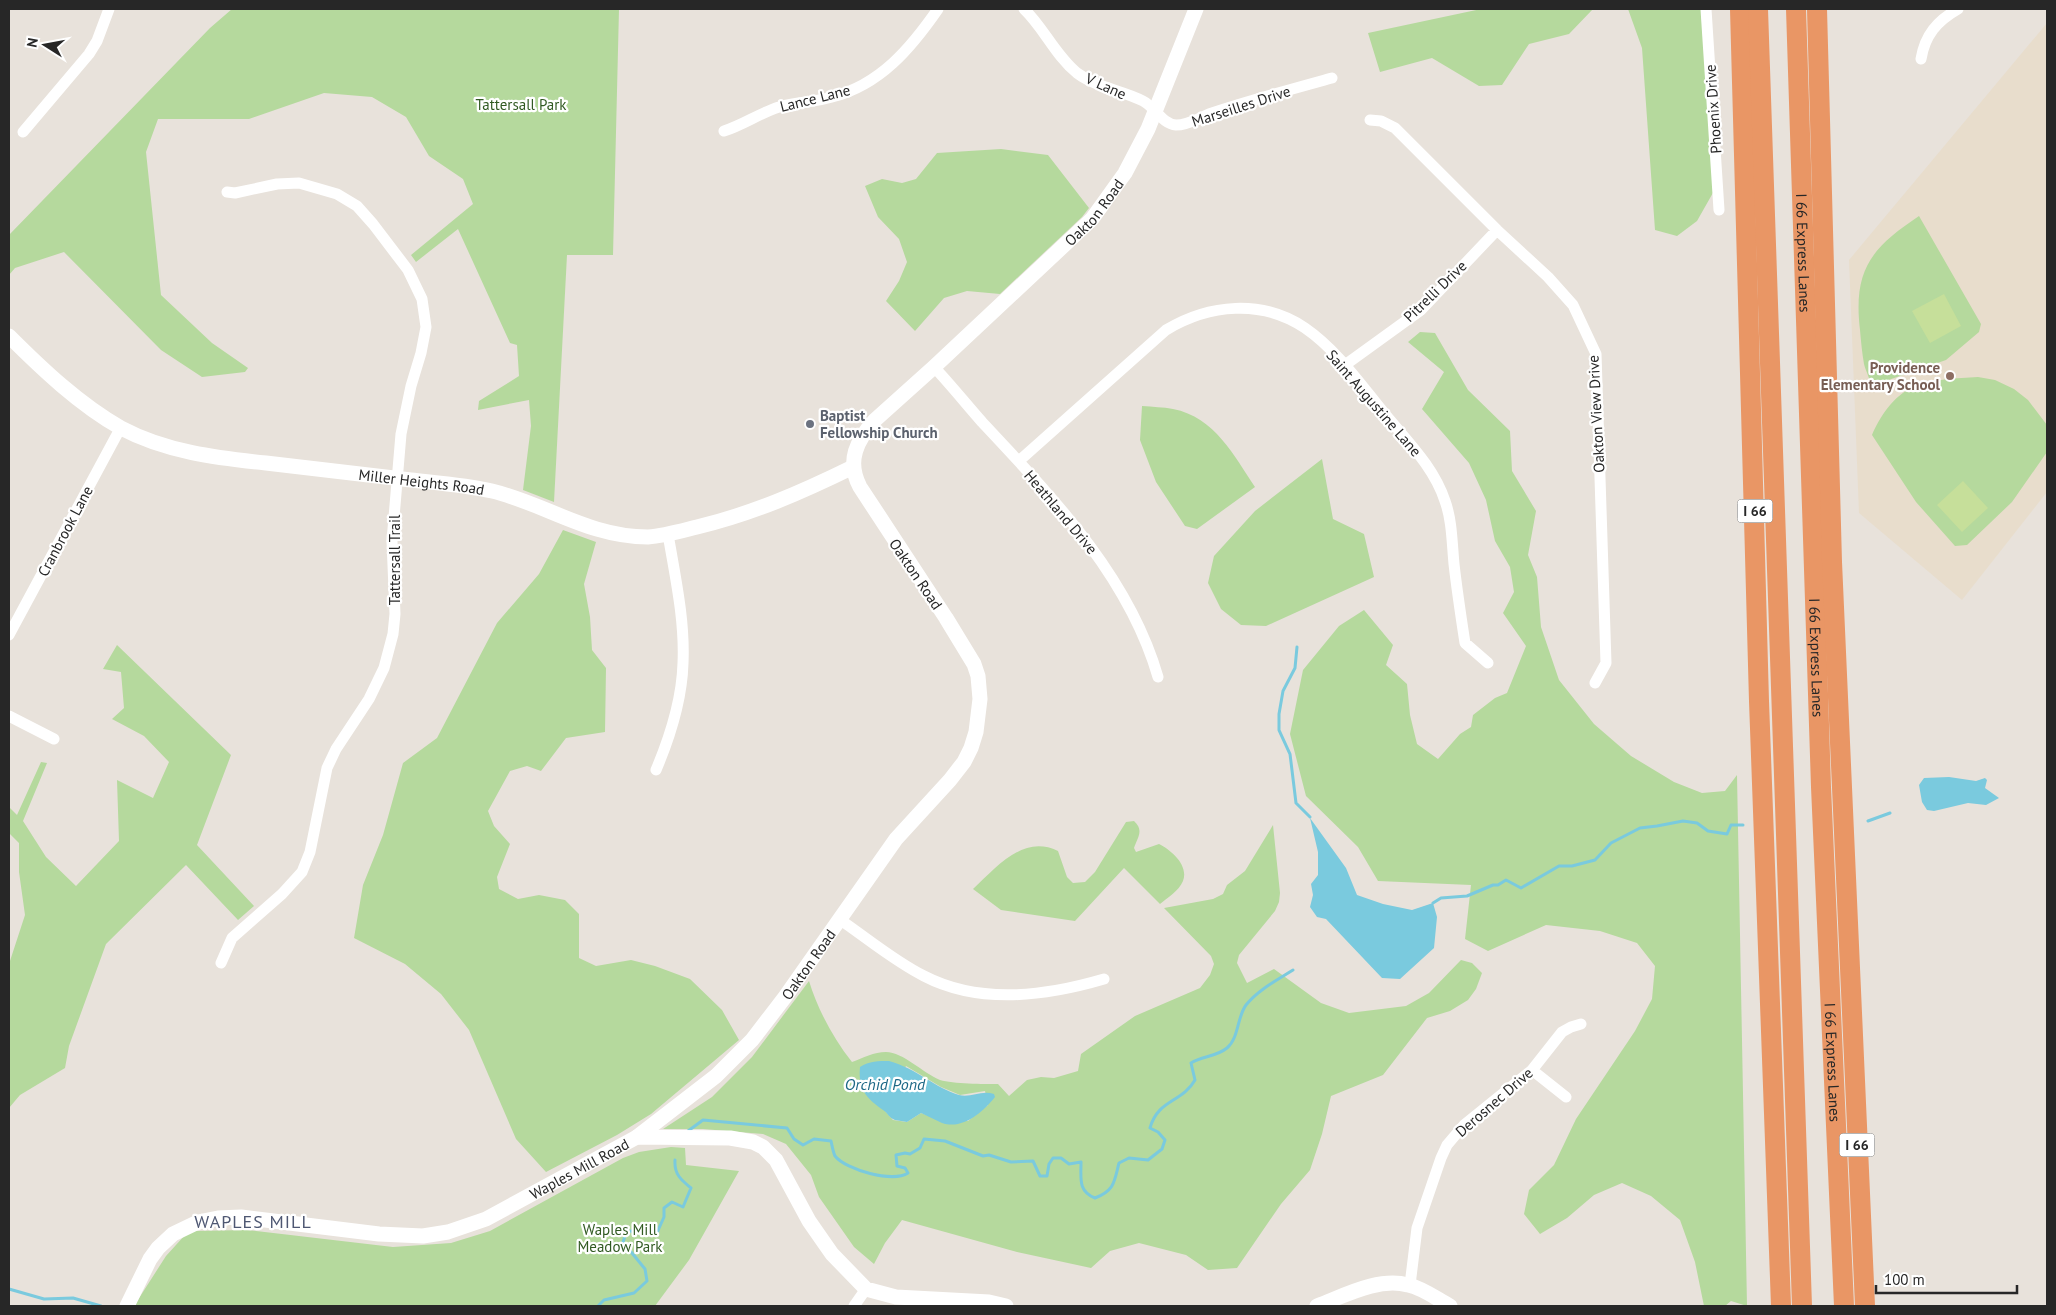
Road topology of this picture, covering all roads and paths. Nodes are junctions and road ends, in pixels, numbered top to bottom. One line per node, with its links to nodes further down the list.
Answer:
1 (109, 9): 16 (street)
2 (938, 9): 15 (street, Lance Lane)
3 (1024, 9): 13 (street, V Lane)
4 (1196, 9): 13 (street, Oakton Road)
5 (1706, 9): 18 (street, Phoenix Drive)
6 (1740, 9): 49 (highway, I 66)
7 (1758, 9): 50 (highway)
8 (1796, 9): 51 (highway, I 66 Express Lanes)
9 (1817, 9): 52 (highway, I 66)
10 (1958, 9): 11 (street)
11 (1922, 59)
12 (1332, 78): 13 (street, Marseilles Drive)
13 (1155, 110): 22 (street, Oakton Road)
14 (1370, 120): 19 (street, Oakton View Drive)
15 (724, 131)
16 (23, 132)
17 (227, 192): 26 (street, Tattersall Trail)
18 (1719, 210)
19 (1497, 230): 21 (street, Pitrelli Drive); 31 (street, Oakton View Drive)
20 (9, 336): 23 (street, Miller Heights Road)
21 (1345, 365): 24 (street, Saint Augustine Lane); 29 (street, Saint Augustine Lane)
22 (934, 367): 24 (street, Heathland Drive); 25 (street, Oakton Road)
23 (121, 428): 26 (street, Miller Heights Road); 28 (street, Cranbrook Lane)
24 (1019, 461): 30 (street, Heathland Drive)
25 (853, 467): 27 (street, Miller Heights Road); 35 (street, Oakton Road)
26 (397, 478): 27 (street, Miller Heights Road); 36 (street, Tattersall Trail)
27 (668, 534): 34 (street)
28 (9, 635)
29 (1488, 662)
30 (1158, 677)
31 (1595, 683)
32 (9, 716): 33 (street)
33 (54, 739)
34 (656, 770)
35 (839, 919): 37 (street); 41 (street, Oakton Road)
36 (221, 963)
37 (1104, 979)
38 (1582, 1024): 39 (street, Derosnec Drive)
39 (1532, 1070): 40 (street); 42 (street, Derosnec Drive)
40 (1566, 1097)
41 (637, 1137): 43 (street, Waples Mill Road); 44 (street, Waples Mill Road)
42 (1410, 1285): 47 (street); 48 (street)
43 (866, 1289): 45 (street); 46 (street)
44 (127, 1306)
45 (854, 1306)
46 (1006, 1306)
47 (1317, 1306)
48 (1450, 1306)
49 (1781, 1306)
50 (1802, 1306)
51 (1844, 1306)
52 (1865, 1306)

